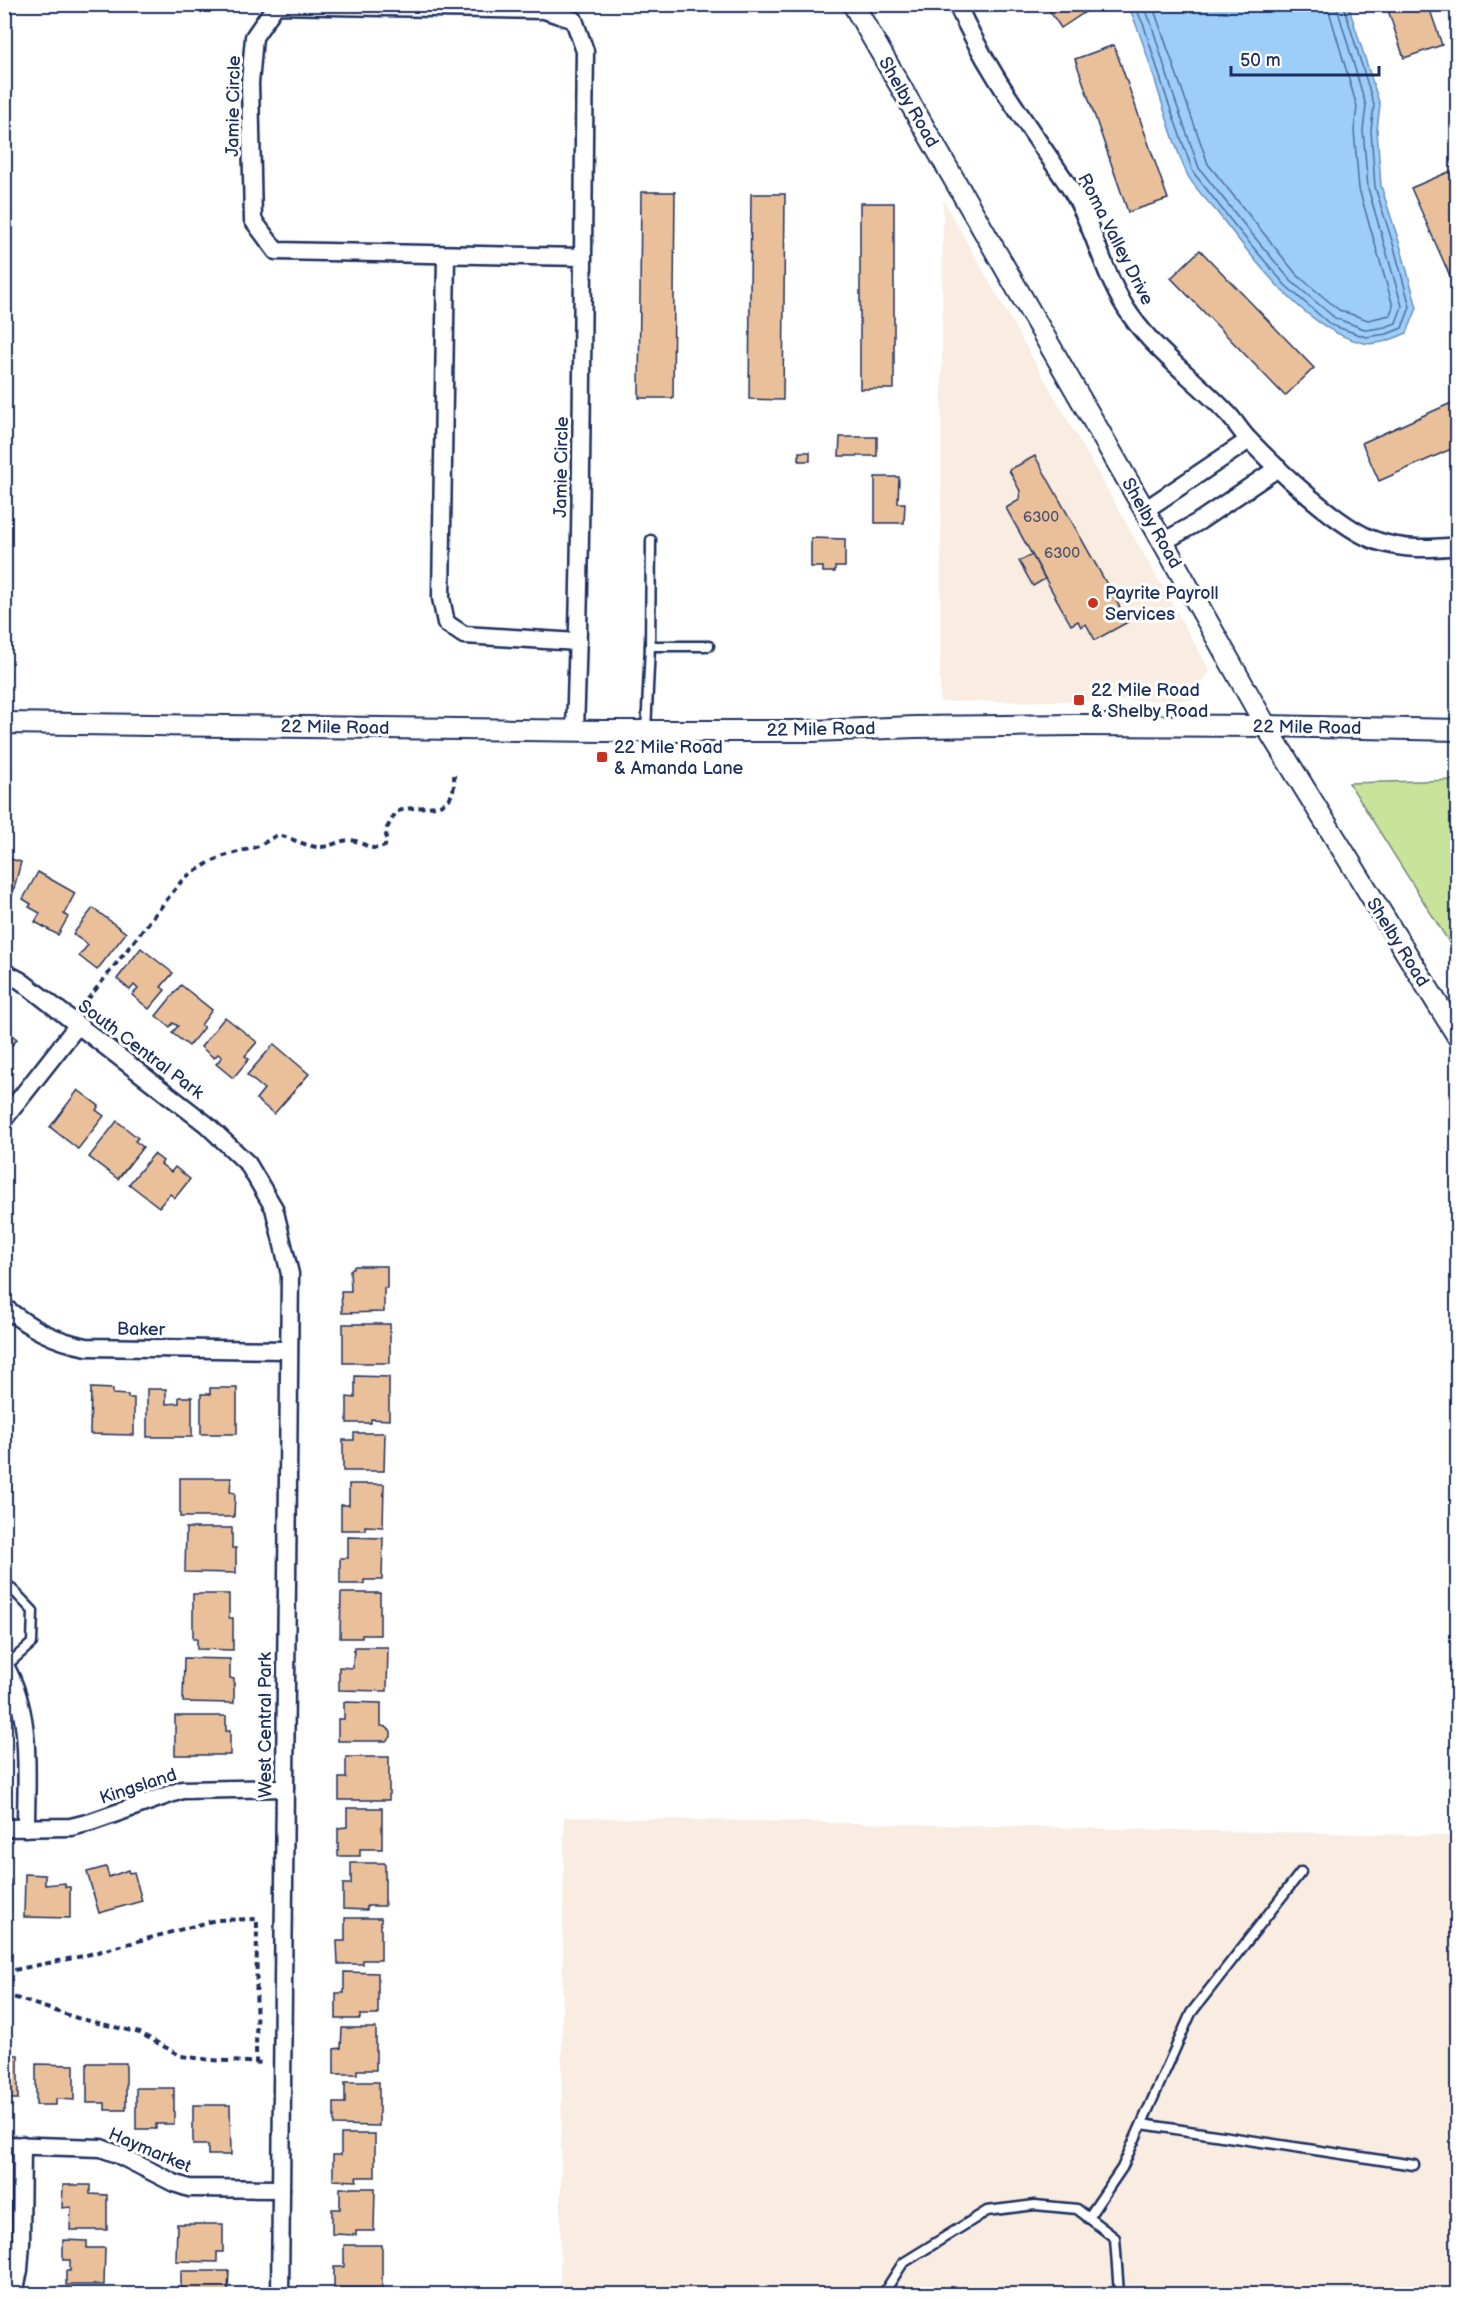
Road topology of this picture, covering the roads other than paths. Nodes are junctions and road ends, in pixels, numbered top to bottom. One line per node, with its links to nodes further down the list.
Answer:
1 (853, 4): 7 (street, Shelby Road)
2 (957, 4): 5 (street, Roma Valley Drive)
3 (446, 255): 4 (street, Jamie Circle); 4 (street, Jamie Circle); 11 (street)
4 (583, 257): 11 (street, Jamie Circle)
5 (1248, 440): 6 (street, Roma Valley Drive); 7 (street)
6 (1278, 468): 9 (street); 10 (street, Roma Valley Drive)
7 (1144, 510): 9 (street, Shelby Road)
8 (651, 540): 12 (lane)
9 (1163, 542): 15 (street, Shelby Road)
10 (1458, 546)
11 (578, 642): 16 (street, Jamie Circle)
12 (650, 646): 13 (lane); 18 (lane)
13 (709, 646)
14 (4, 723): 16 (street, 22 Mile Road)
15 (1266, 726): 17 (street, 22 Mile Road); 18 (street, 22 Mile Road); 21 (street, Shelby Road)
16 (575, 730): 18 (street, 22 Mile Road)
17 (1458, 730)
18 (646, 731)
19 (4, 972): 20 (street, South Central Park)
20 (79, 1017): 22 (street); 23 (street, South Central Park)
21 (1458, 1037)
22 (4, 1119)
23 (248, 1164): 25 (street, West Central Park)
24 (4, 1307): 25 (street, Baker)
25 (288, 1350): 28 (street, West Central Park)
26 (4, 1585): 27 (lane)
27 (5, 1665): 30 (street)
28 (285, 1788): 30 (street, Kingsland); 36 (street, West Central Park)
29 (4, 1828): 30 (street, Kingsland)
30 (26, 1828)
31 (1301, 1872): 32 (lane)
32 (1142, 2124): 35 (lane); 37 (lane)
33 (4, 2145): 34 (street, Haymarket)
34 (22, 2145): 36 (street, Haymarket); 38 (street)
35 (1414, 2165)
36 (281, 2189): 39 (street, West Central Park)
37 (1088, 2218): 40 (lane); 41 (lane)
38 (14, 2295)
39 (280, 2295)
40 (883, 2295)
41 (1119, 2295)

